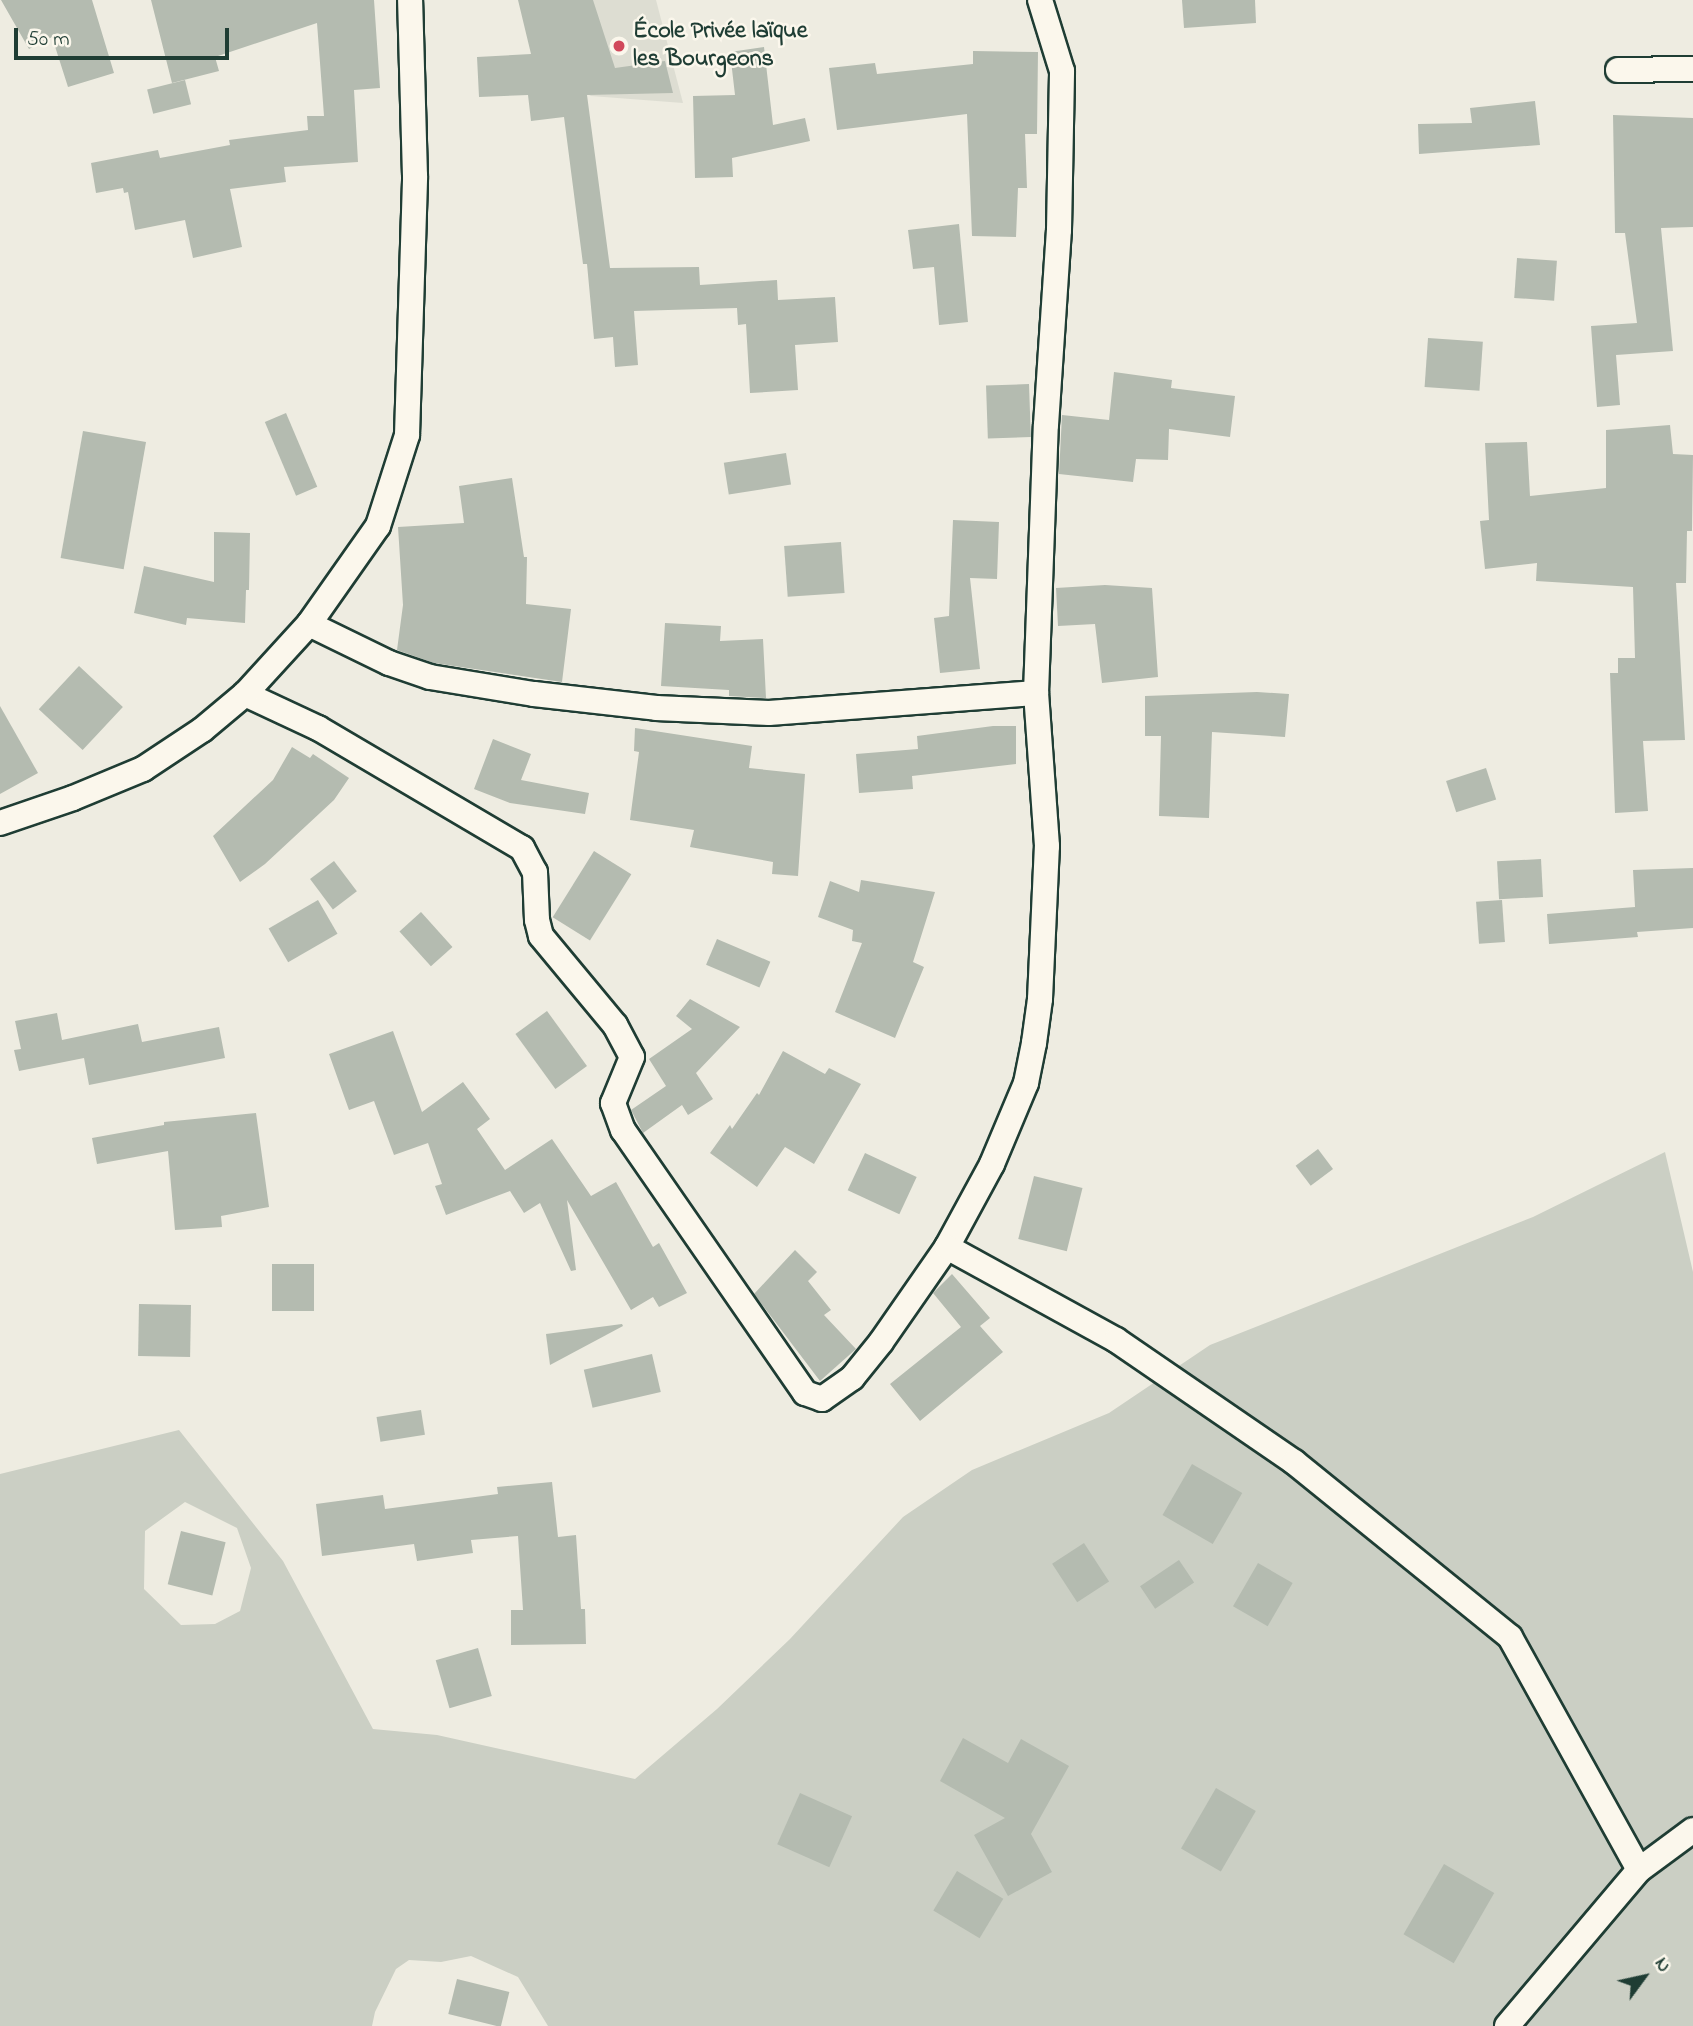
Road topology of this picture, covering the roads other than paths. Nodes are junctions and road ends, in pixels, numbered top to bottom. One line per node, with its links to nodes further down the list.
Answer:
1 (410, 0): 5 (street)
2 (1040, 0): 7 (street)
3 (1693, 69): 4 (street)
4 (1618, 70)
5 (309, 624): 6 (street); 7 (street)
6 (246, 694): 8 (street); 9 (street)
7 (1036, 694): 9 (street)
8 (0, 823)
9 (947, 1247): 11 (street)
10 (1693, 1830): 11 (street)
11 (1639, 1870): 12 (street)
12 (1507, 2026)

